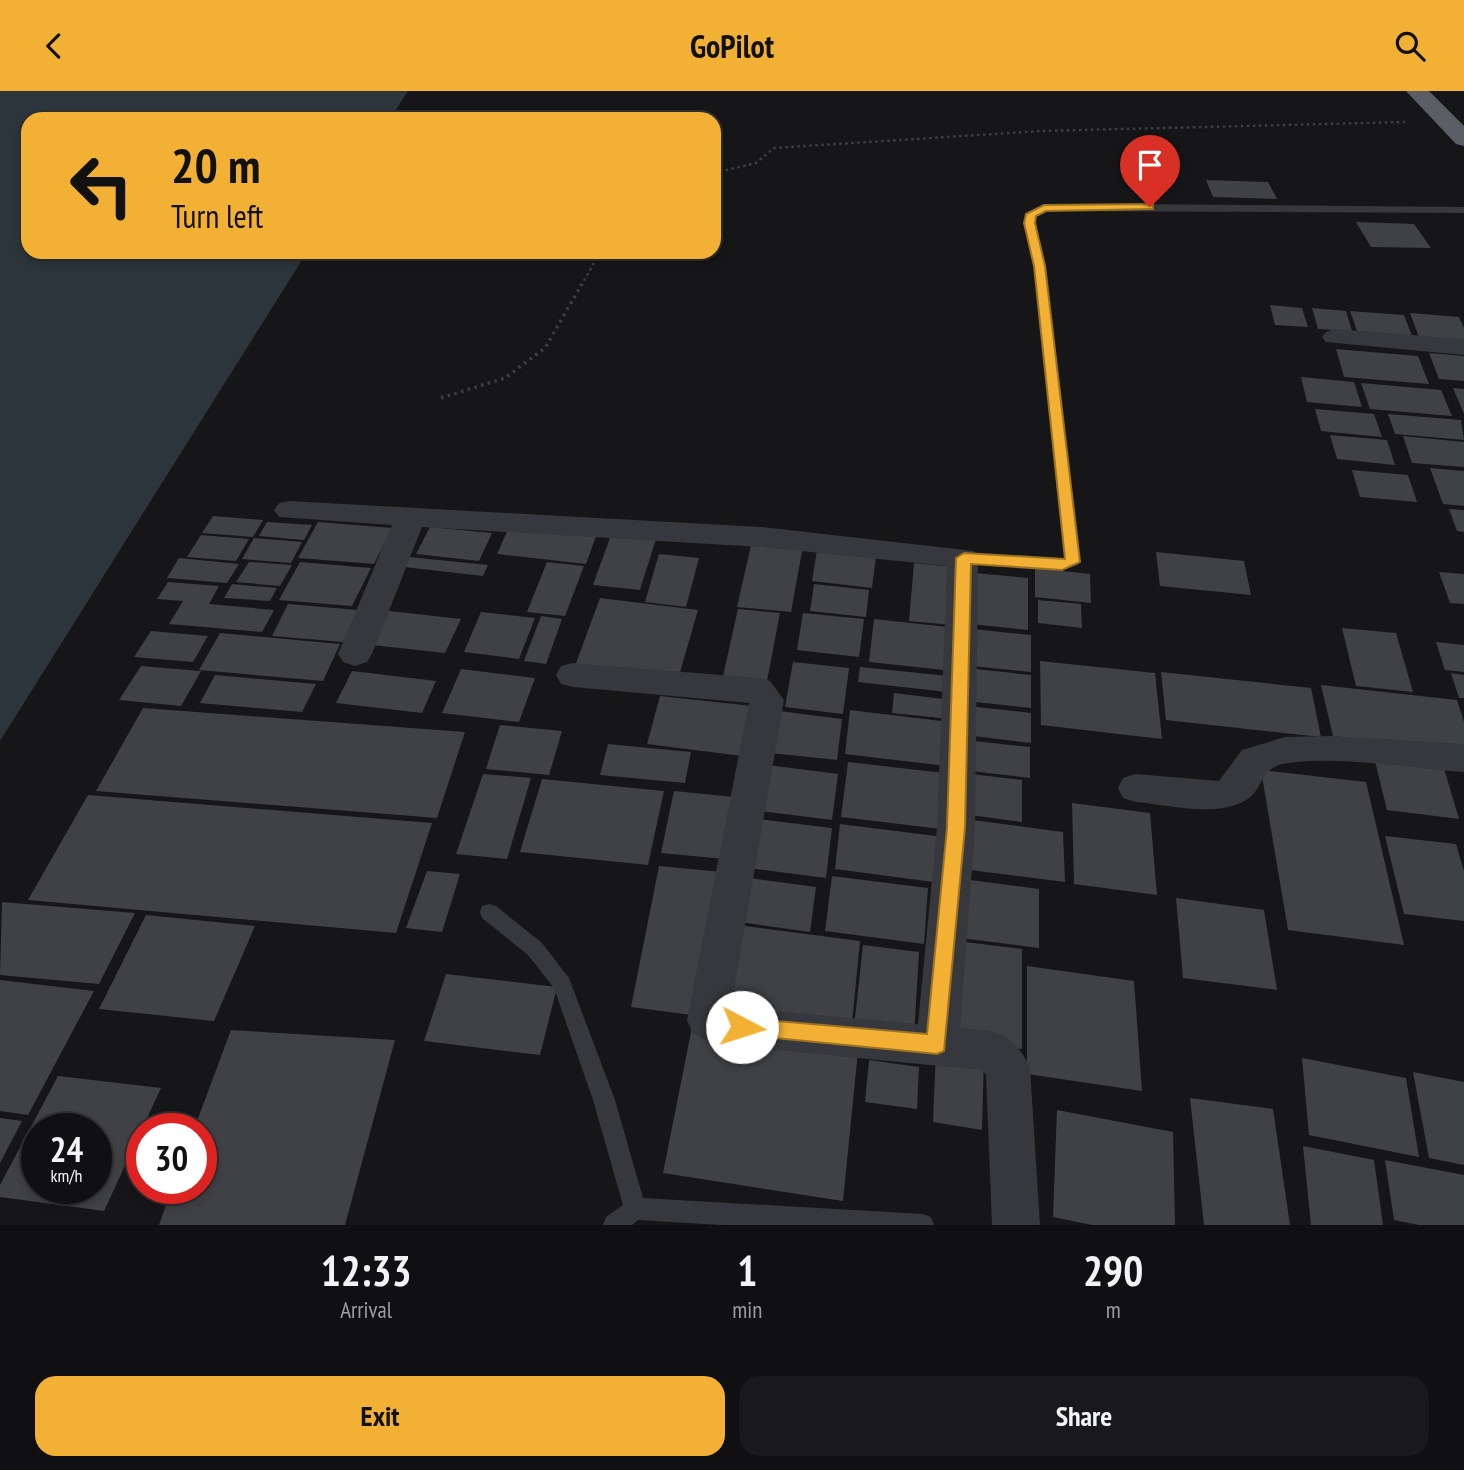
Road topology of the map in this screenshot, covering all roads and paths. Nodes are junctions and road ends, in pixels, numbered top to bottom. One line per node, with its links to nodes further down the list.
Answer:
1 (1417, 91): 2 (highway)
2 (1448, 121): 3 (highway); 4 (path)
3 (1464, 139)
4 (721, 171)
5 (1464, 210): 12 (lane)
6 (596, 259): 9 (path)
7 (1335, 337): 8 (street)
8 (1464, 347)
9 (441, 398)
10 (289, 510): 11 (street)
11 (411, 516): 12 (street); 13 (street)
12 (964, 558): 18 (street)
13 (355, 654)
14 (573, 675): 18 (street)
15 (1464, 758): 16 (street)
16 (1136, 788)
17 (489, 912): 19 (lane)
18 (937, 1045): 22 (street)
19 (635, 1209): 20 (lane); 21 (lane)
20 (614, 1225)
21 (923, 1225)
22 (1016, 1225)

